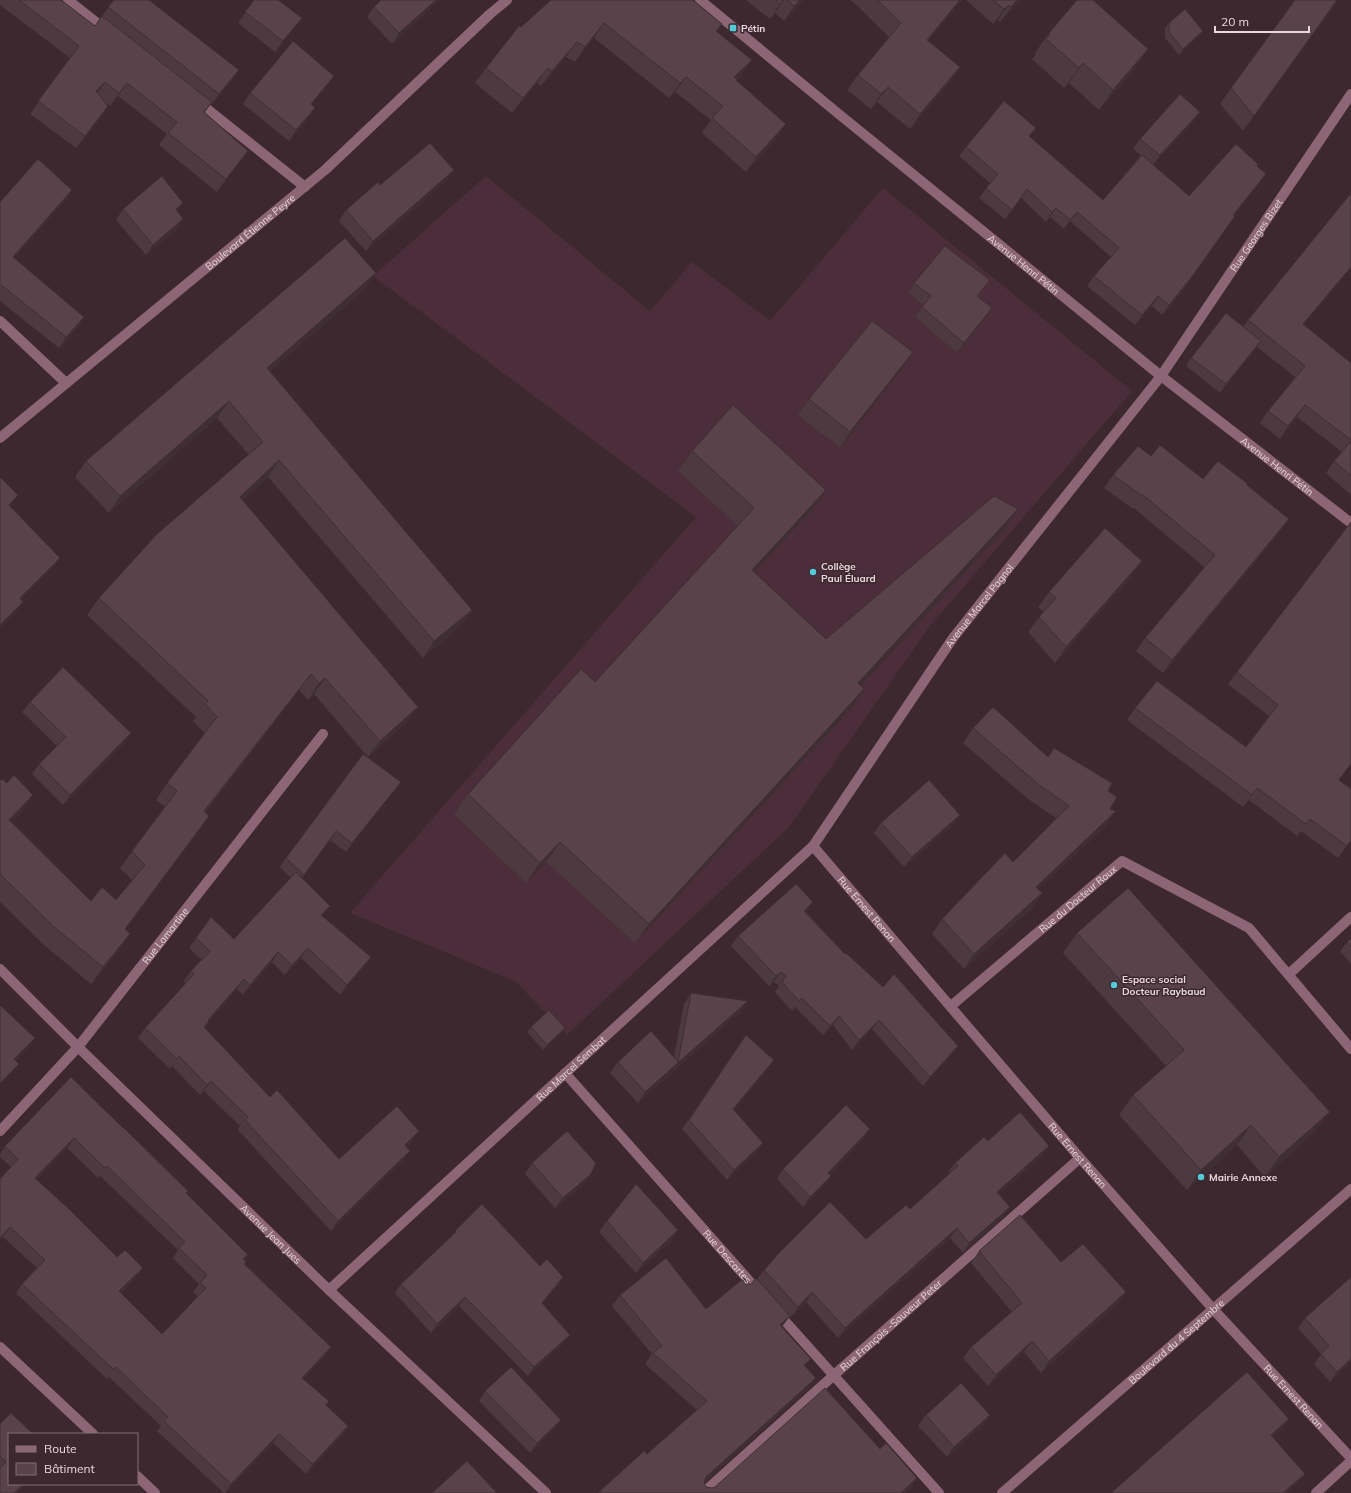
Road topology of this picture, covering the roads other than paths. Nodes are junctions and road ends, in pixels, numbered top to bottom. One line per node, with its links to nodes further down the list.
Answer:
1 (68, 0): 6 (street)
2 (500, 0): 5 (street, Boulevard Étienne Peyre)
3 (507, 0): 5 (street, Boulevard Étienne Peyre)
4 (700, 0): 11 (street, Avenue Henri Pétin)
5 (490, 14): 9 (street, Boulevard Étienne Peyre)
6 (118, 39)
7 (186, 93): 9 (street)
8 (1351, 94): 11 (street, Rue Georges Bizet)
9 (305, 187): 12 (street, Boulevard Étienne Peyre)
10 (0, 322): 12 (street)
11 (1161, 376): 14 (street, Avenue Henri Pétin); 16 (street, Avenue Marcel Pagnol)
12 (66, 383): 13 (street, Boulevard Étienne Peyre)
13 (0, 438)
14 (1351, 523)
15 (323, 734): 21 (street, Rue Lamartine)
16 (813, 846): 20 (street, Rue Ernest Renan); 23 (street, Rue Marcel Sembat)
17 (1351, 917): 19 (street)
18 (0, 969): 21 (street, Avenue Jean Jues)
19 (1289, 974): 20 (street, Rue du Docteur Roux); 22 (street)
20 (951, 1006): 25 (street, Rue Ernest Renan)
21 (78, 1047): 24 (street, Rue Lamartine); 27 (street, Avenue Jean Jues)
22 (1351, 1049)
23 (565, 1073): 27 (street, Rue Marcel Sembat); 30 (street, Rue Descartes)
24 (0, 1131)
25 (1080, 1158): 28 (street, Rue Ernest Renan); 30 (street, Rue François -Sauveur Peter)
26 (1351, 1189): 28 (street, Boulevard du 4 Septembre)
27 (329, 1290): 35 (street, Avenue Jean Jues)
28 (1213, 1309): 32 (street, Rue Ernest Renan); 38 (street, Boulevard du 4 Septembre)
29 (0, 1347): 31 (street)
30 (834, 1375): 36 (street, Rue François -Sauveur Peter); 37 (street, Rue Descartes)
31 (92, 1433)
32 (1351, 1460): 39 (street)
33 (138, 1477): 34 (street)
34 (155, 1493)
35 (546, 1493)
36 (703, 1493)
37 (939, 1493)
38 (1002, 1493)
39 (1316, 1493)

